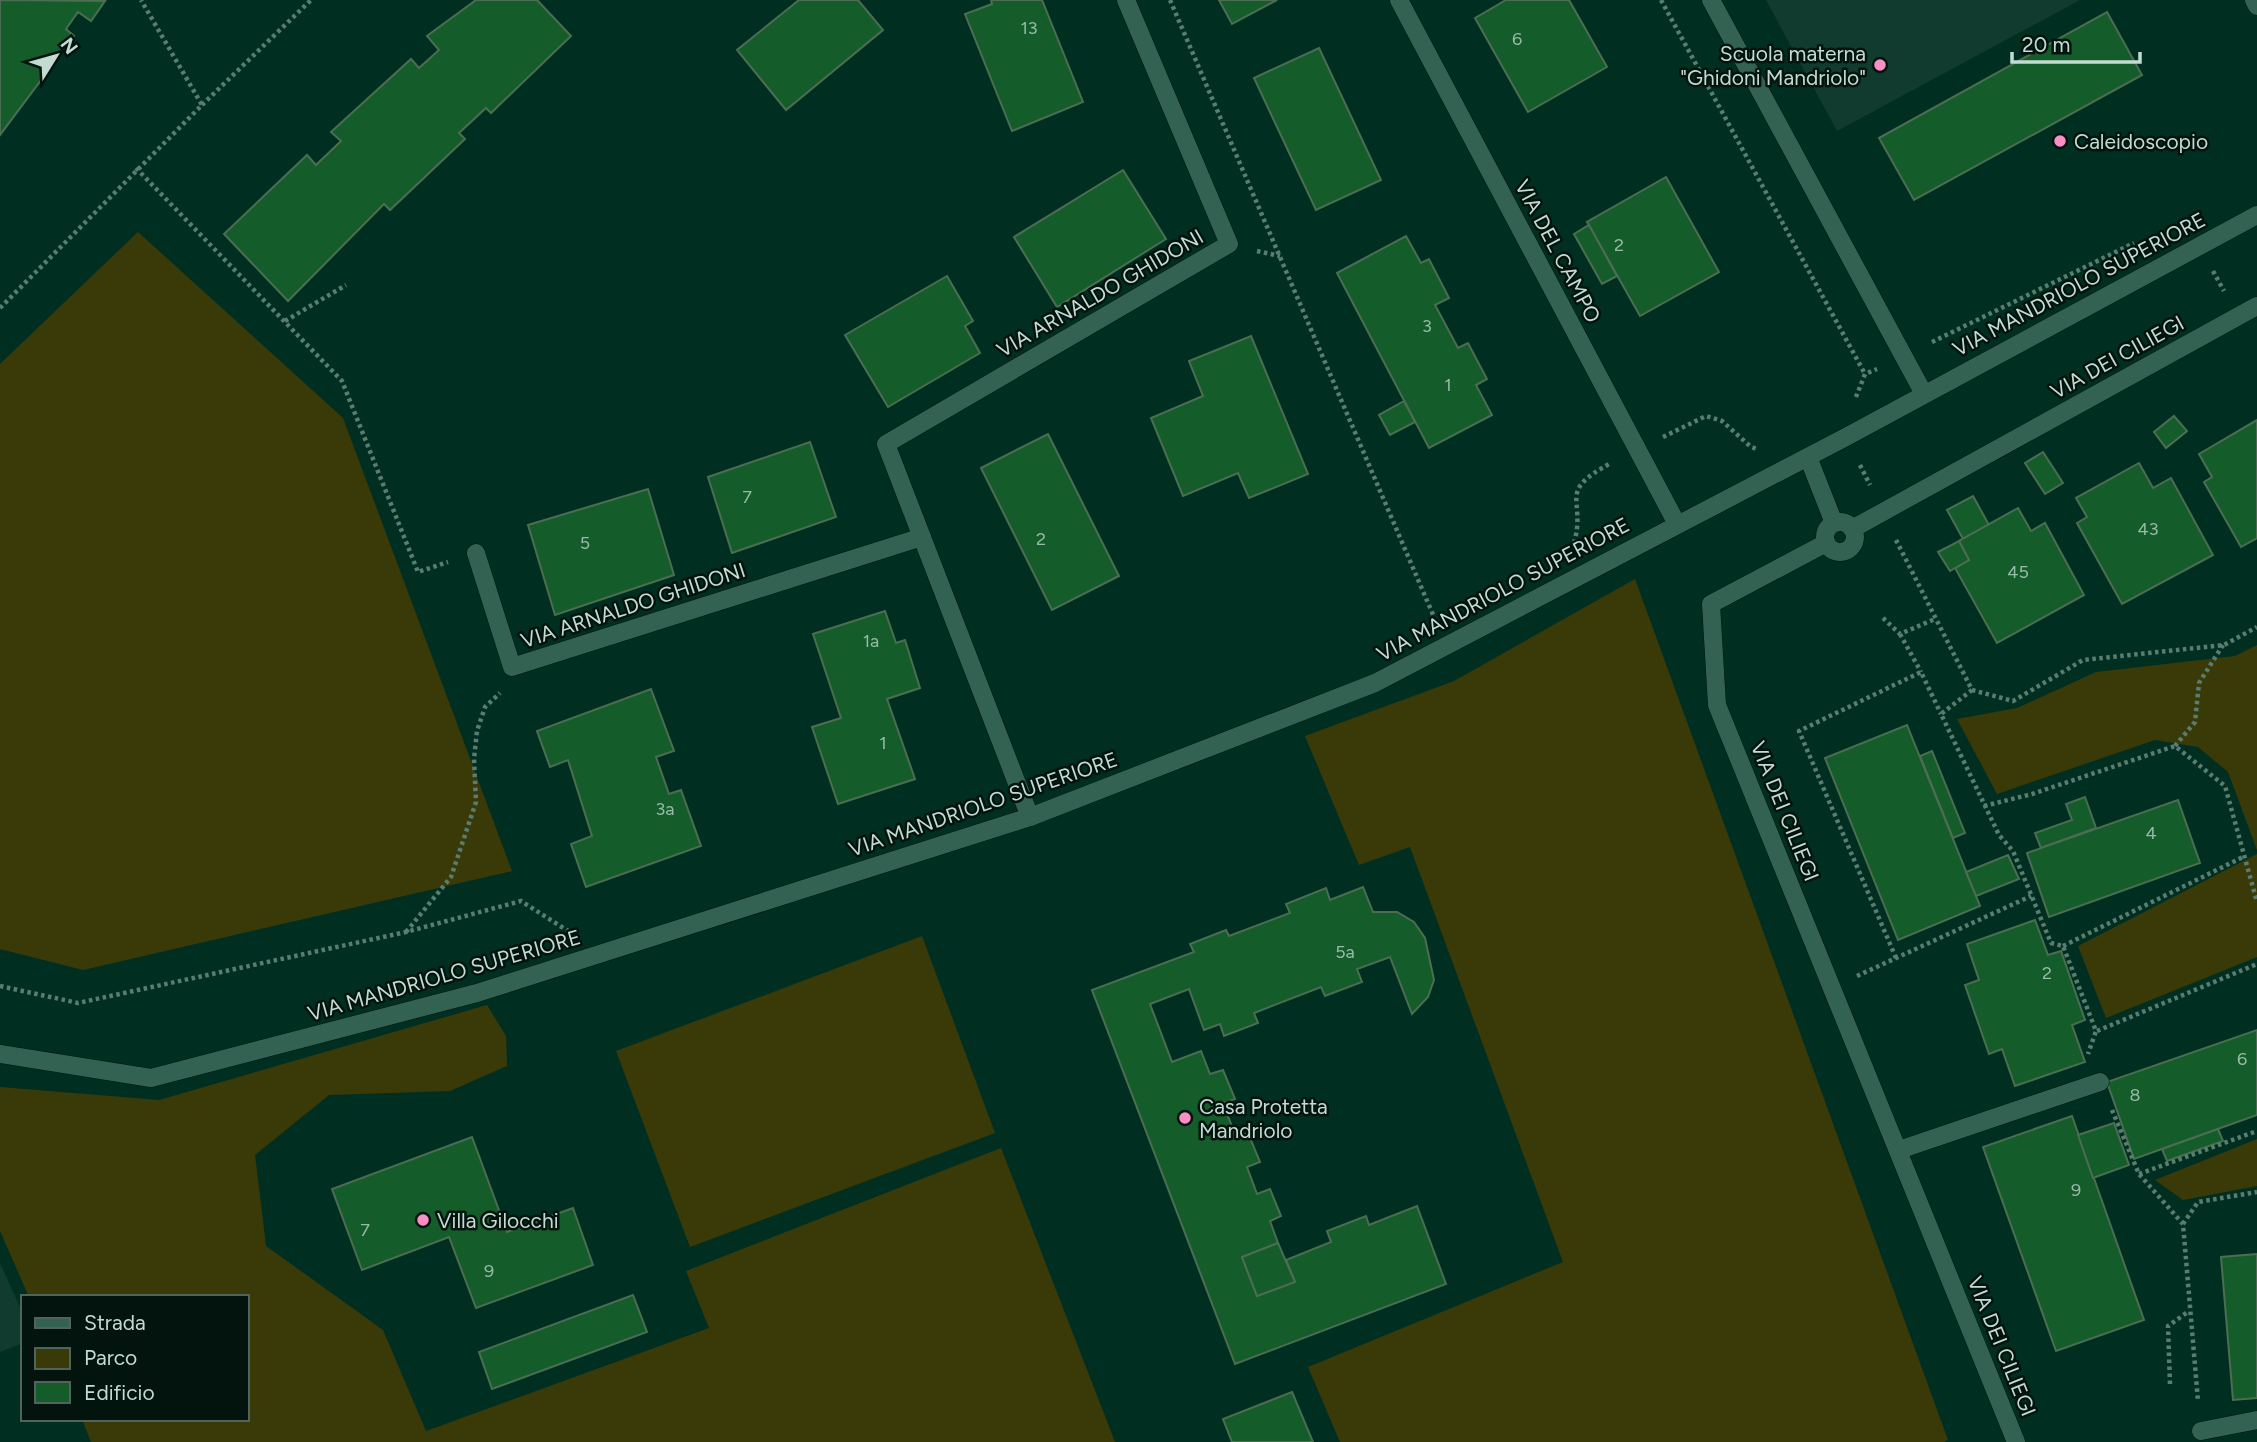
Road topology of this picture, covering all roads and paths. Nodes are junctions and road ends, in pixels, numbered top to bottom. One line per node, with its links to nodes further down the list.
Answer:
1 (141, 0): 10 (path)
2 (311, 0): 10 (path)
3 (1126, 0): 32 (street, VIA ARNALDO GHIDONI)
4 (1170, 0): 38 (path)
5 (1399, 0): 24 (street, VIA DEL CAMPO)
6 (1661, 0): 21 (path)
7 (1711, 0): 20 (street)
8 (2254, 0): 9 (street)
9 (2257, 6)
10 (202, 105): 11 (path)
11 (136, 168): 17 (path); 19 (path)
12 (2257, 215): 14 (street, VIA MANDRIOLO SUPERIORE)
13 (2135, 242): 20 (path)
14 (2199, 245): 18 (path); 22 (street, VIA MANDRIOLO SUPERIORE)
15 (346, 285): 19 (path)
16 (2257, 306): 18 (street, VIA DEI CILIEGI)
17 (0, 308)
18 (2238, 316): 28 (street, VIA DEI CILIEGI)
19 (285, 321): 35 (path)
20 (1903, 356): 21 (path); 22 (street)
21 (1866, 374): 23 (path)
22 (1924, 394): 26 (street, VIA MANDRIOLO SUPERIORE)
23 (1850, 403)
24 (1637, 449): 25 (path); 30 (street, VIA DEL CAMPO); 34 (path)
25 (1760, 450)
26 (1808, 457): 29 (street); 30 (street, VIA MANDRIOLO SUPERIORE)
27 (1860, 464): 28 (path)
28 (1882, 512): 31 (street, VIA DEI CILIEGI); 37 (path)
29 (1834, 523): 31 (street); 33 (street)
30 (1677, 524): 48 (street, VIA MANDRIOLO SUPERIORE)
31 (1852, 529): 33 (street, VIA DEI CILIEGI)
32 (922, 537): 42 (street, VIA ARNALDO GHIDONI); 48 (street, VIA ARNALDO GHIDONI)
33 (1826, 543): 58 (street, VIA DEI CILIEGI)
34 (1569, 550)
35 (476, 553): 42 (street, VIA ARNALDO GHIDONI)
36 (1883, 618): 40 (path)
37 (1935, 618): 40 (path); 44 (path)
38 (1437, 624)
39 (2257, 627): 41 (path)
40 (1900, 634): 43 (path)
41 (2224, 645): 44 (path); 46 (path)
42 (512, 667): 52 (path)
43 (1921, 672): 45 (path); 55 (path)
44 (1972, 690): 45 (path)
45 (1941, 714): 47 (path)
46 (2175, 746): 47 (path); 49 (path)
47 (1984, 806): 50 (path)
48 (1030, 817): 60 (street, VIA MANDRIOLO SUPERIORE)
49 (2243, 857): 51 (path); 54 (path)
50 (2031, 896): 54 (path); 55 (path)
51 (2257, 902)
52 (406, 932): 53 (path); 57 (path)
53 (570, 932)
54 (2063, 946): 59 (path)
55 (1896, 958): 58 (path)
56 (2257, 964): 59 (path)
57 (0, 986)
58 (1832, 988): 63 (street, VIA DEI CILIEGI)
59 (2096, 1031): 61 (path)
60 (0, 1054)
61 (2100, 1082): 63 (street); 64 (path)
62 (2257, 1131): 64 (path)
63 (1899, 1150): 71 (street, VIA DEI CILIEGI)
64 (2139, 1174): 66 (path)
65 (2257, 1192): 66 (path)
66 (2183, 1224): 67 (path)
67 (2190, 1310): 68 (path); 70 (path)
68 (2170, 1384)
69 (2257, 1420): 70 (street)
70 (2201, 1432)
71 (2016, 1442)

